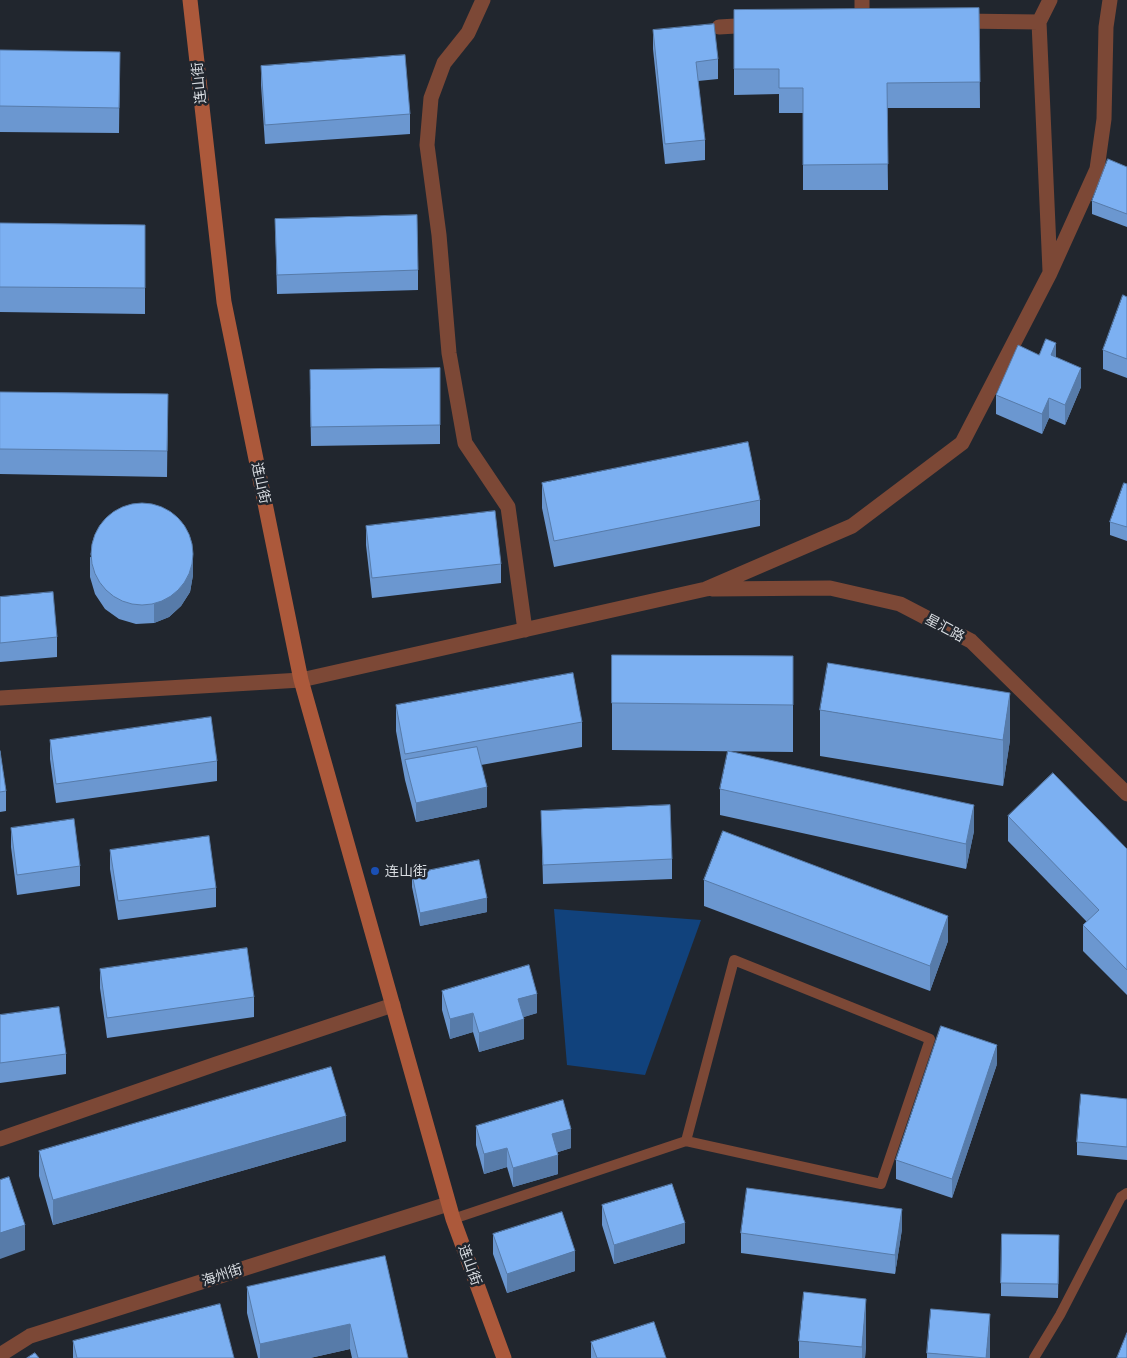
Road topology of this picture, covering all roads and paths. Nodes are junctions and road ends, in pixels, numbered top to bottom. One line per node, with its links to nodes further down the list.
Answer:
1 (184, 0): 2 (street)
2 (190, 0): 17 (street, 连山街)
3 (483, 0): 16 (street)
4 (862, 0): 7 (street)
5 (1050, 0): 11 (street)
6 (1110, 0): 14 (street)
7 (862, 20): 8 (street); 9 (street)
8 (882, 20)
9 (843, 21)
10 (941, 21): 11 (street)
11 (1039, 22): 14 (street)
12 (767, 24): 13 (street)
13 (719, 27)
14 (1050, 273): 15 (street)
15 (706, 589): 16 (street); 19 (street, 星汇路)
16 (525, 630): 17 (street)
17 (301, 680): 18 (street); 20 (street, 连山街)
18 (0, 698)
19 (1127, 794)
20 (393, 1005): 21 (street); 24 (street, 连山街)
21 (0, 1139)
22 (686, 1141): 22 (lane); 25 (lane)
23 (1127, 1193): 28 (lane)
24 (448, 1204): 25 (street, 连山街); 26 (street, 海州街)
25 (452, 1219): 27 (street, 连山街)
26 (0, 1355)
27 (504, 1358)
28 (1034, 1358)

